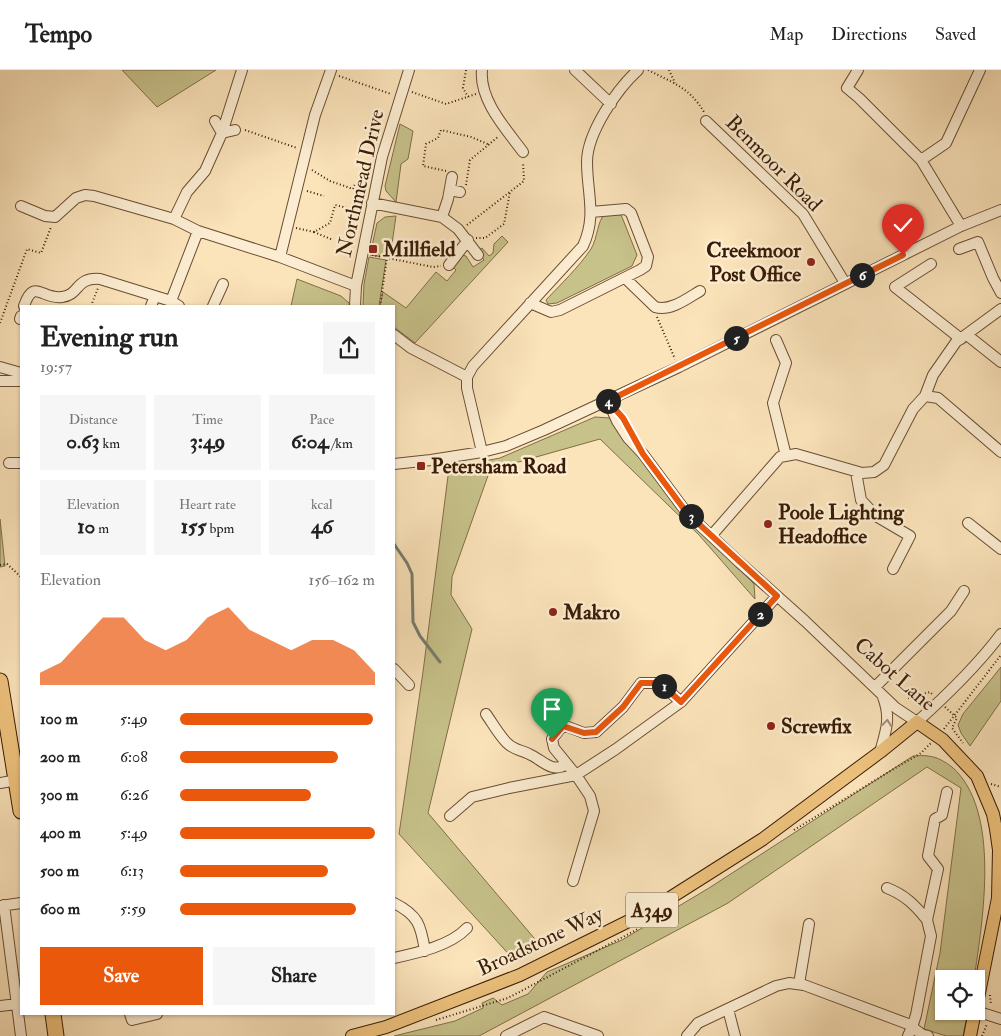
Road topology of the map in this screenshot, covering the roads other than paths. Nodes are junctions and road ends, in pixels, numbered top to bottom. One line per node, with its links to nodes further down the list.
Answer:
1 (242, 70): 13 (street)
2 (409, 70): 18 (street, Northmead Drive)
3 (482, 70): 14 (street)
4 (576, 70): 9 (street)
5 (638, 70): 9 (street)
6 (858, 70): 15 (street)
7 (980, 70): 15 (street)
8 (331, 71): 28 (street)
9 (611, 104): 20 (street)
10 (706, 121): 32 (street, Benmoor Road)
11 (215, 122): 13 (street)
12 (235, 130): 13 (street)
13 (222, 133): 22 (street)
14 (523, 152)
15 (921, 160): 23 (street)
16 (452, 175): 21 (street)
17 (21, 206): 22 (street)
18 (371, 208): 21 (street); 34 (street, Northmead Drive)
19 (1001, 210): 23 (street)
20 (591, 212): 31 (street); 38 (street)
21 (442, 217): 25 (street)
22 (174, 219): 24 (street)
23 (962, 226): 32 (street)
24 (198, 231): 28 (street); 39 (street)
25 (468, 240): 27 (street); 30 (street)
26 (959, 250): 36 (street)
27 (478, 256)
28 (280, 257): 34 (street)
29 (931, 264): 45 (street)
30 (449, 265)
31 (625, 278): 35 (street); 38 (street)
32 (845, 283): 54 (street)
33 (223, 284): 41 (street)
34 (356, 286): 42 (street, Northmead Drive)
35 (700, 291)
36 (1001, 293)
37 (153, 301): 39 (street); 40 (street)
38 (530, 303): 50 (street)
39 (175, 304)
40 (24, 305)
41 (213, 305)
42 (355, 305)
43 (1001, 308): 45 (street)
44 (395, 335): 50 (street)
45 (964, 337): 47 (street); 53 (street)
46 (776, 340): 57 (street)
47 (1001, 362)
48 (0, 367): 49 (street)
49 (20, 373)
50 (467, 377): 55 (street)
51 (0, 381): 52 (street)
52 (20, 381)
53 (924, 396): 56 (street); 61 (street)
54 (608, 401): 55 (street); 63 (street, Cabot Lane)
55 (482, 452): 60 (street)
56 (1001, 452)
57 (786, 456): 61 (street); 63 (street)
58 (9, 463): 59 (street)
59 (20, 463)
60 (395, 464)
61 (856, 472): 65 (street)
62 (968, 522): 64 (street)
63 (712, 535): 67 (street, Cabot Lane)
64 (1001, 549)
65 (893, 569)
66 (964, 591): 72 (street)
67 (777, 596): 72 (street, Cabot Lane); 73 (street)
68 (1001, 634): 75 (street, Broadstone Way)
69 (395, 670): 71 (street)
70 (0, 681): 79 (highway)
71 (409, 685)
72 (878, 691): 75 (street, Cabot Lane); 76 (street, one-way to 72)
73 (681, 702): 77 (street); 78 (street)
74 (486, 714): 77 (street)
75 (917, 722): 76 (main road, Broadstone Way / A349); 84 (main road, Cabot Lane)
76 (880, 752): 109 (main road, Broadstone Way / A349)
77 (568, 764): 78 (street)
78 (576, 775): 83 (street); 85 (street)
79 (17, 780): 80 (street); 82 (highway)
80 (0, 782)
81 (947, 792): 90 (street)
82 (20, 803)
83 (450, 816)
84 (1000, 850): 95 (main road, Cabot Lane)
85 (572, 881)
86 (887, 888): 90 (street)
87 (20, 903): 89 (street)
88 (395, 904): 93 (street)
89 (2, 905): 97 (street)
90 (926, 920): 106 (street)
91 (809, 924): 96 (street)
92 (467, 928): 93 (street)
93 (425, 950): 94 (street)
94 (395, 958)
95 (984, 970)
96 (799, 984): 99 (street); 106 (street)
97 (17, 1004): 98 (street); 107 (street)
98 (0, 1006)
99 (728, 1009): 112 (street); 113 (street)
100 (985, 1013): 104 (street)
101 (53, 1015): 108 (highway)
102 (130, 1015): 103 (street)
103 (153, 1015)
104 (1001, 1019)
105 (974, 1020): 115 (main road, Cabot Lane)
106 (910, 1031): 114 (street)
107 (21, 1036)
108 (56, 1036)
109 (352, 1036)
110 (506, 1036): 111 (street)
111 (598, 1036)
112 (687, 1036)
113 (735, 1036)
114 (928, 1036)
115 (970, 1036)

